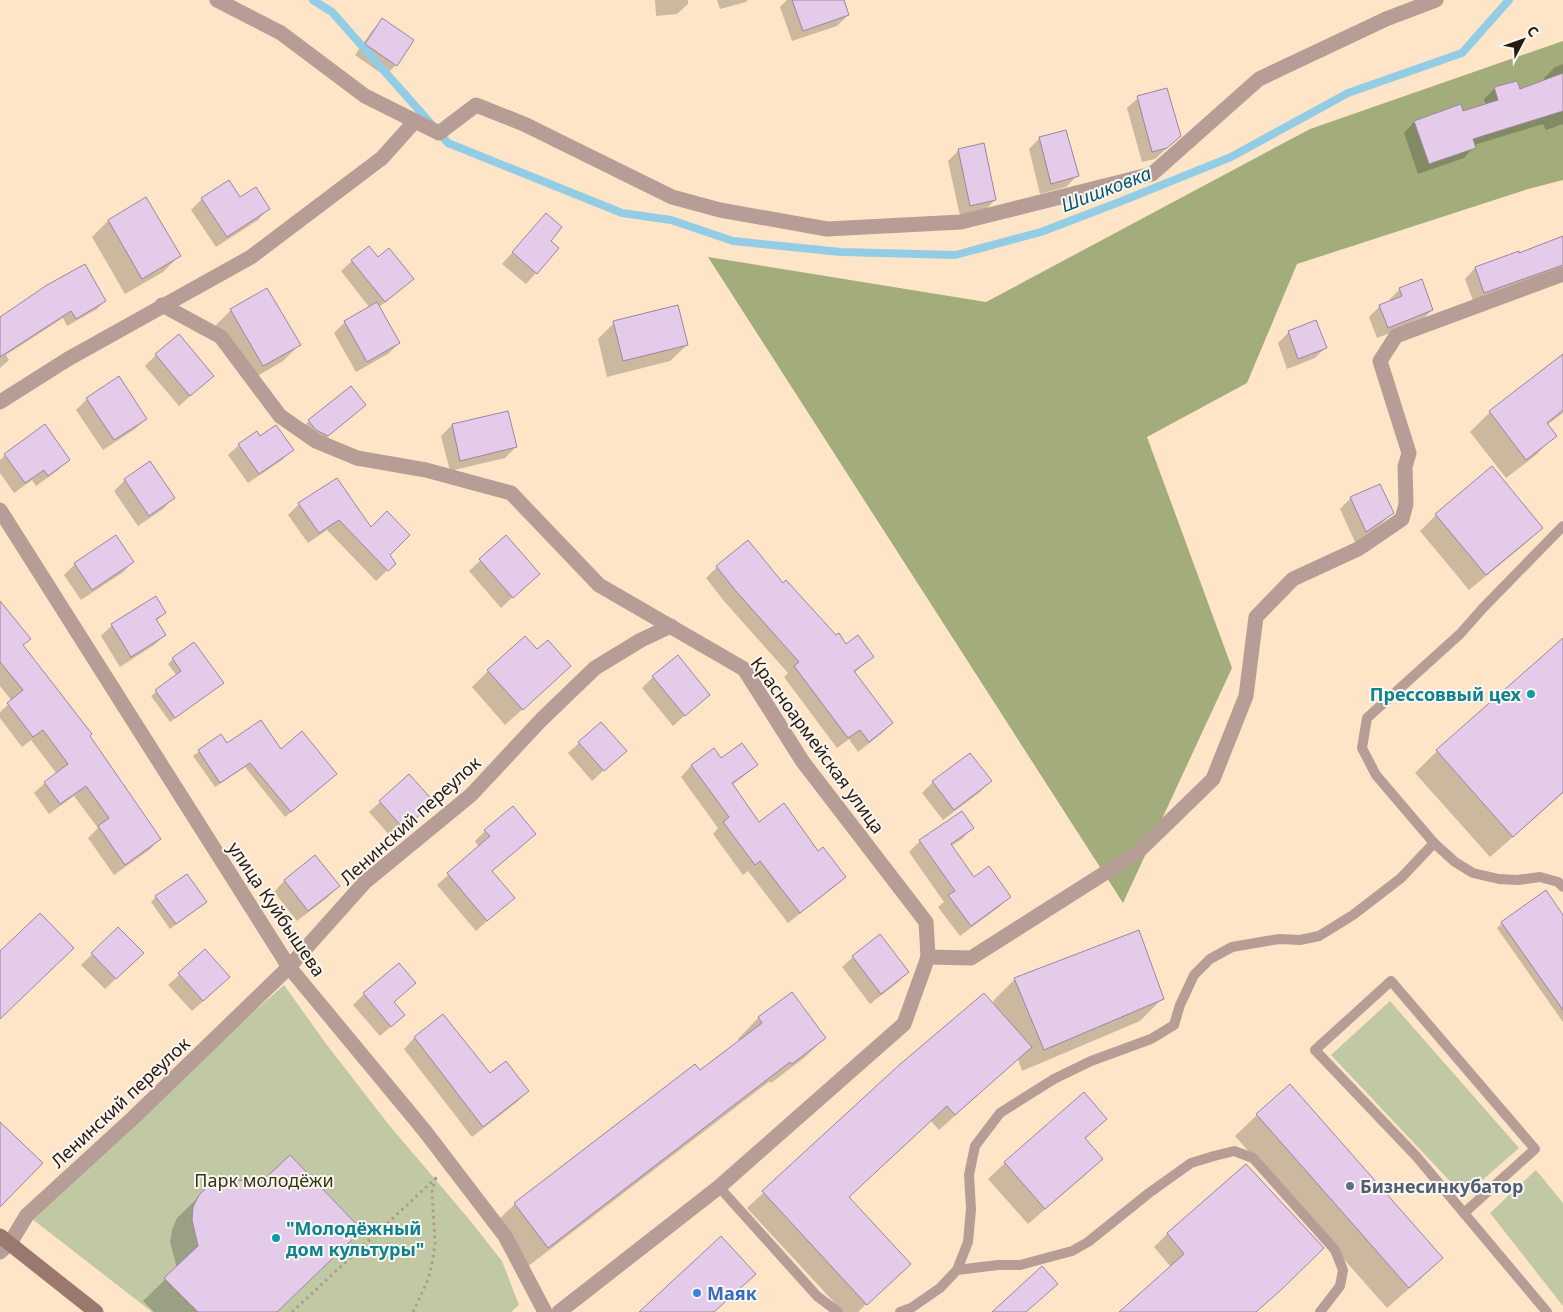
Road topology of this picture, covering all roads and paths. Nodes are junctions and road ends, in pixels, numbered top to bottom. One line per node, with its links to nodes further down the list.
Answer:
1 (217, 0): 3 (street)
2 (1436, 0): 3 (street)
3 (416, 121): 5 (street)
4 (1563, 274): 12 (street)
5 (162, 306): 6 (street); 9 (street, Красноармейская улица)
6 (0, 402)
7 (0, 510): 13 (street, улица Куйбышева)
8 (1563, 526): 10 (lane)
9 (671, 626): 12 (street, Красноармейская улица); 13 (street, Ленинский переулок)
10 (1434, 843): 11 (lane); 19 (lane)
11 (1561, 883)
12 (928, 957): 16 (street)
13 (289, 966): 14 (street, улица Куйбышева); 18 (street, Ленинский переулок)
14 (450, 1164): 15 (path); 23 (street, улица Куйбышева)
15 (436, 1177): 21 (path); 22 (path)
16 (719, 1187): 24 (street); 25 (lane)
17 (1464, 1214): 17 (lane); 28 (lane)
18 (3, 1244): 20 (main road)
19 (957, 1270): 26 (lane); 27 (lane)
20 (96, 1312)
21 (292, 1312)
22 (413, 1312)
23 (545, 1312)
24 (559, 1312)
25 (838, 1312)
26 (900, 1312)
27 (1320, 1312)
28 (1547, 1312)

